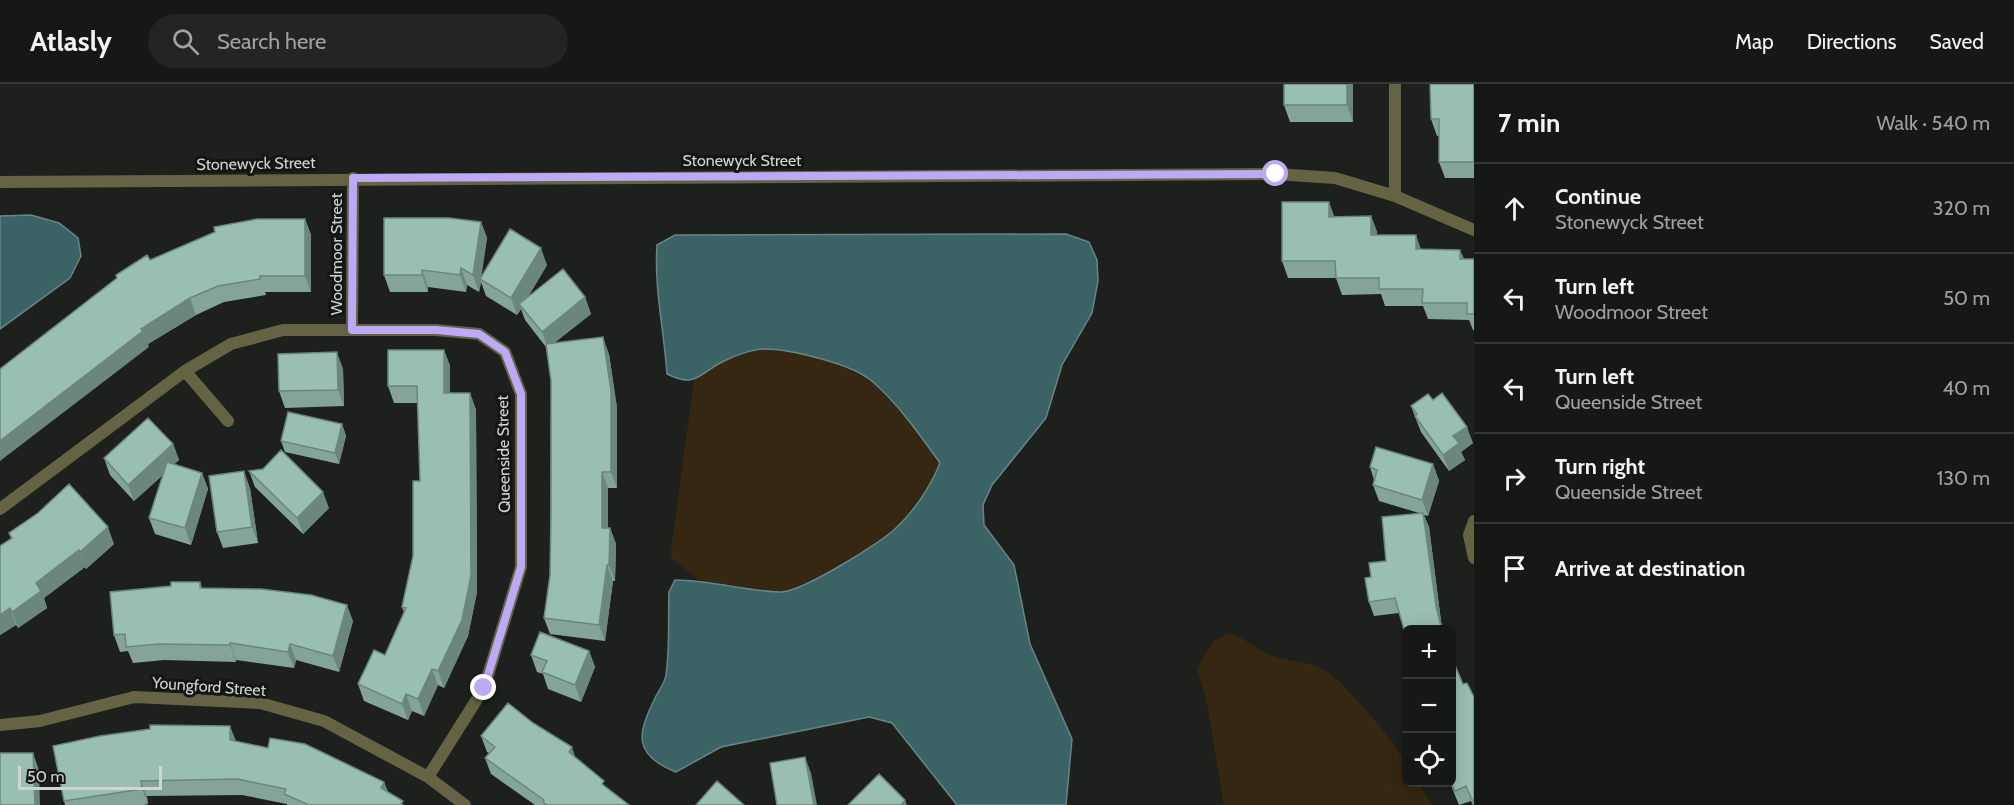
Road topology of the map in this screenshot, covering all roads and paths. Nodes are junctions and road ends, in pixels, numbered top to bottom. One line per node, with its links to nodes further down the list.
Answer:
1 (1395, 84): 4 (street)
2 (353, 178): 3 (street, Stonewyck Street); 4 (street, Stonewyck Street); 6 (street, Woodmoor Street)
3 (0, 182)
4 (1395, 196): 5 (street, Stonewyck Street)
5 (1474, 230)
6 (352, 330): 7 (street, Queenside Street); 13 (street, Queenside Street)
7 (185, 371): 8 (street); 9 (street, Queenside Street)
8 (228, 421)
9 (0, 509)
10 (1474, 521): 11 (street)
11 (1474, 558)
12 (0, 725): 13 (street, Youngford Street)
13 (429, 777): 14 (street, Youngford Street)
14 (465, 805)

